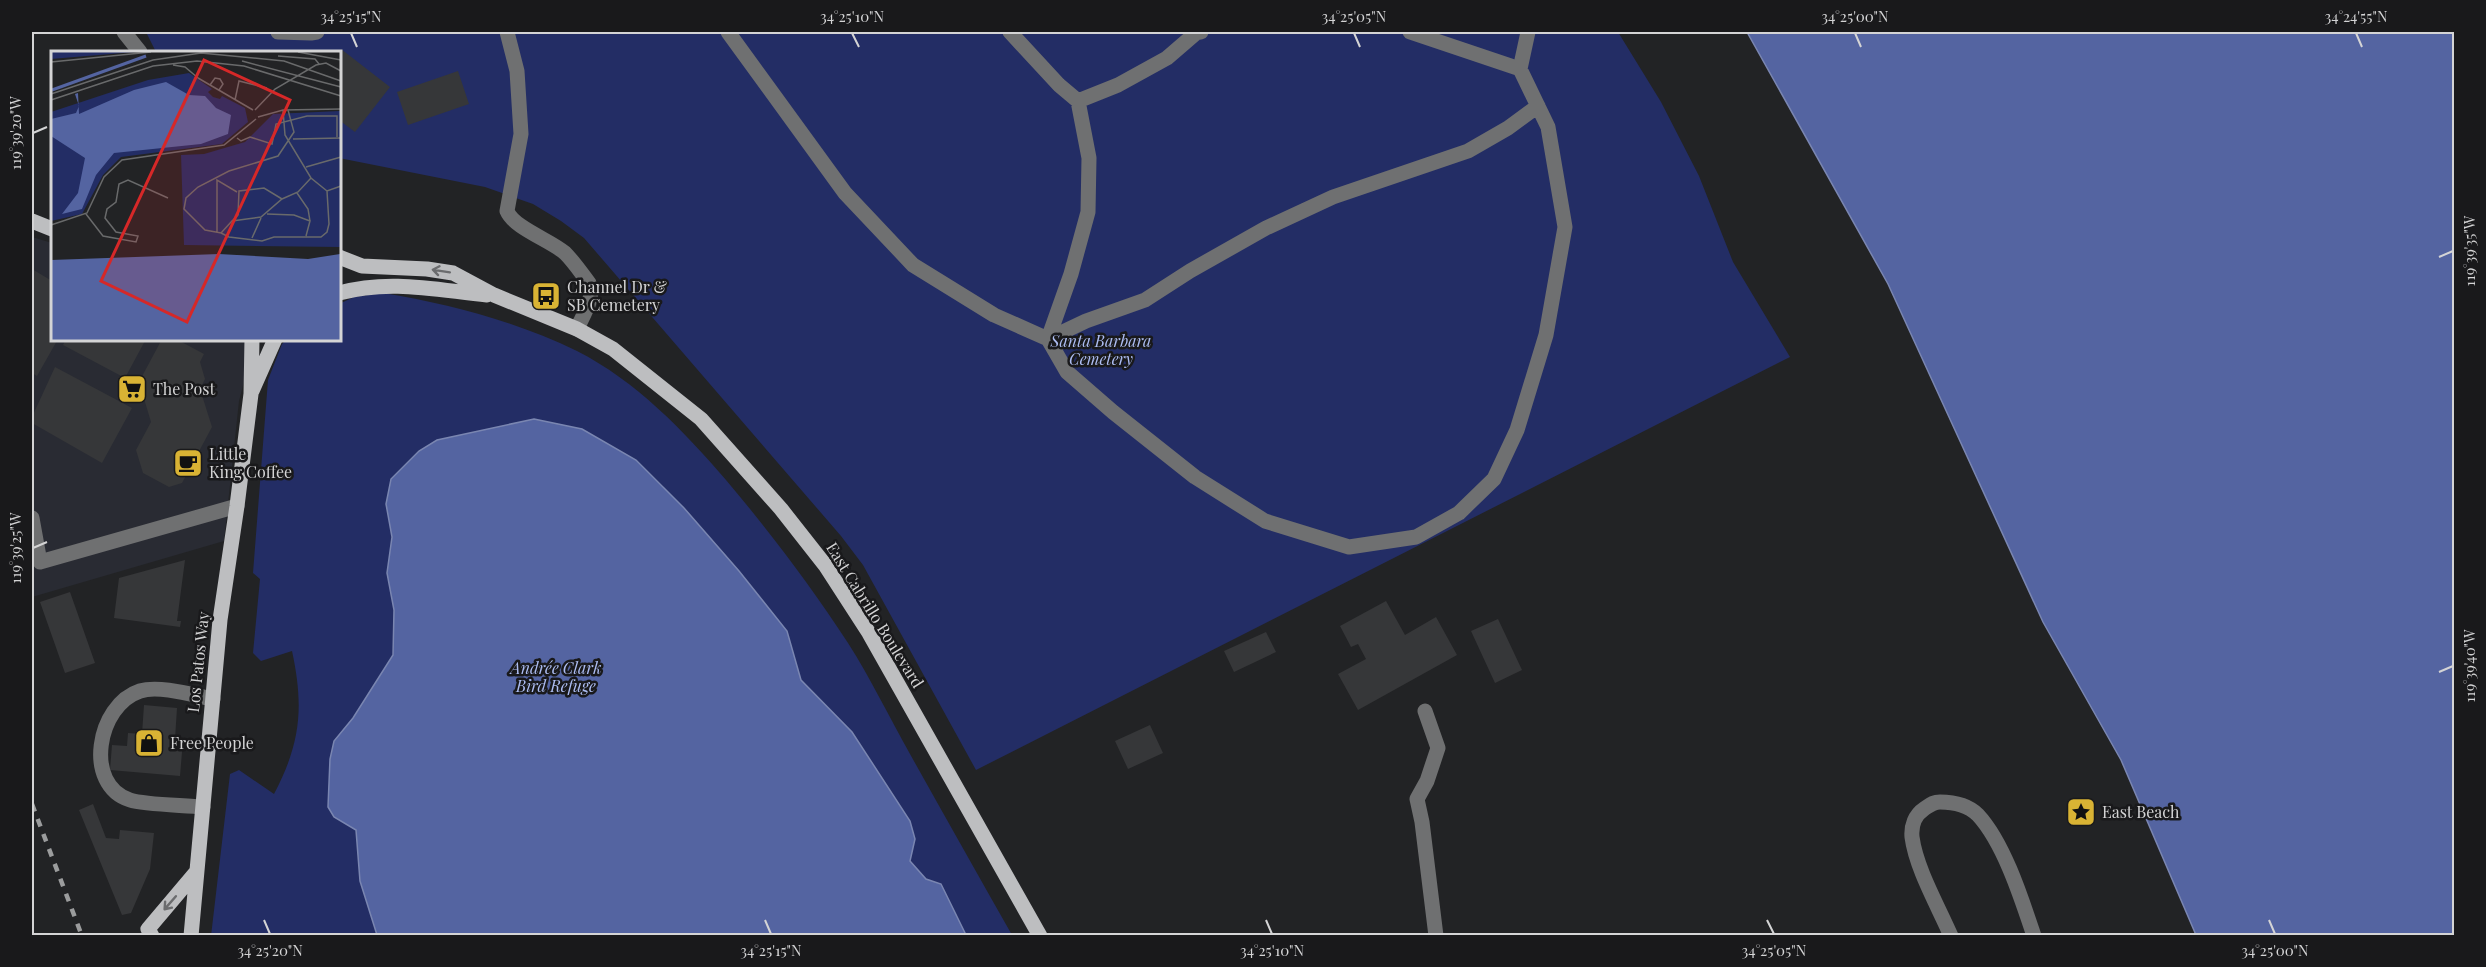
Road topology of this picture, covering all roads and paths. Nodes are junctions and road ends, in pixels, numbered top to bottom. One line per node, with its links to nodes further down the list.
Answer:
1 (124, 32): 10 (street)
2 (278, 32): 3 (street)
3 (316, 32)
4 (507, 32): 19 (street)
5 (728, 32): 20 (street)
6 (1010, 32): 12 (street)
7 (1201, 32): 12 (street)
8 (1410, 32): 11 (street)
9 (1528, 32): 11 (street)
10 (139, 51)
11 (1520, 69): 13 (street)
12 (1078, 101): 20 (street)
13 (1538, 106): 20 (street); 20 (street)
14 (32, 221): 15 (main road)
15 (51, 229)
16 (340, 257): 18 (main road, East Cabrillo Boulevard, one-way to 16)
17 (340, 293): 18 (main road, East Cabrillo Boulevard)
18 (494, 295): 19 (main road, East Cabrillo Boulevard)
19 (577, 329): 32 (main road, East Cabrillo Boulevard)
20 (1048, 339)
21 (252, 340): 23 (main road, Los Patos Way)
22 (275, 340): 23 (main road, Los Patos Way)
23 (251, 394): 24 (main road, Los Patos Way)
24 (237, 506): 25 (street); 26 (main road, Los Patos Way)
25 (32, 518)
26 (213, 699): 28 (main road, Los Patos Way); 28 (street)
27 (1425, 711): 33 (street)
28 (203, 807): 29 (main road, Los Patos Way)
29 (197, 872): 30 (main road, one-way to 30); 31 (main road, Los Patos Way)
30 (152, 936)
31 (192, 936)
32 (1040, 936)
33 (1436, 936)
34 (1951, 936): 35 (street)
35 (2034, 936)

